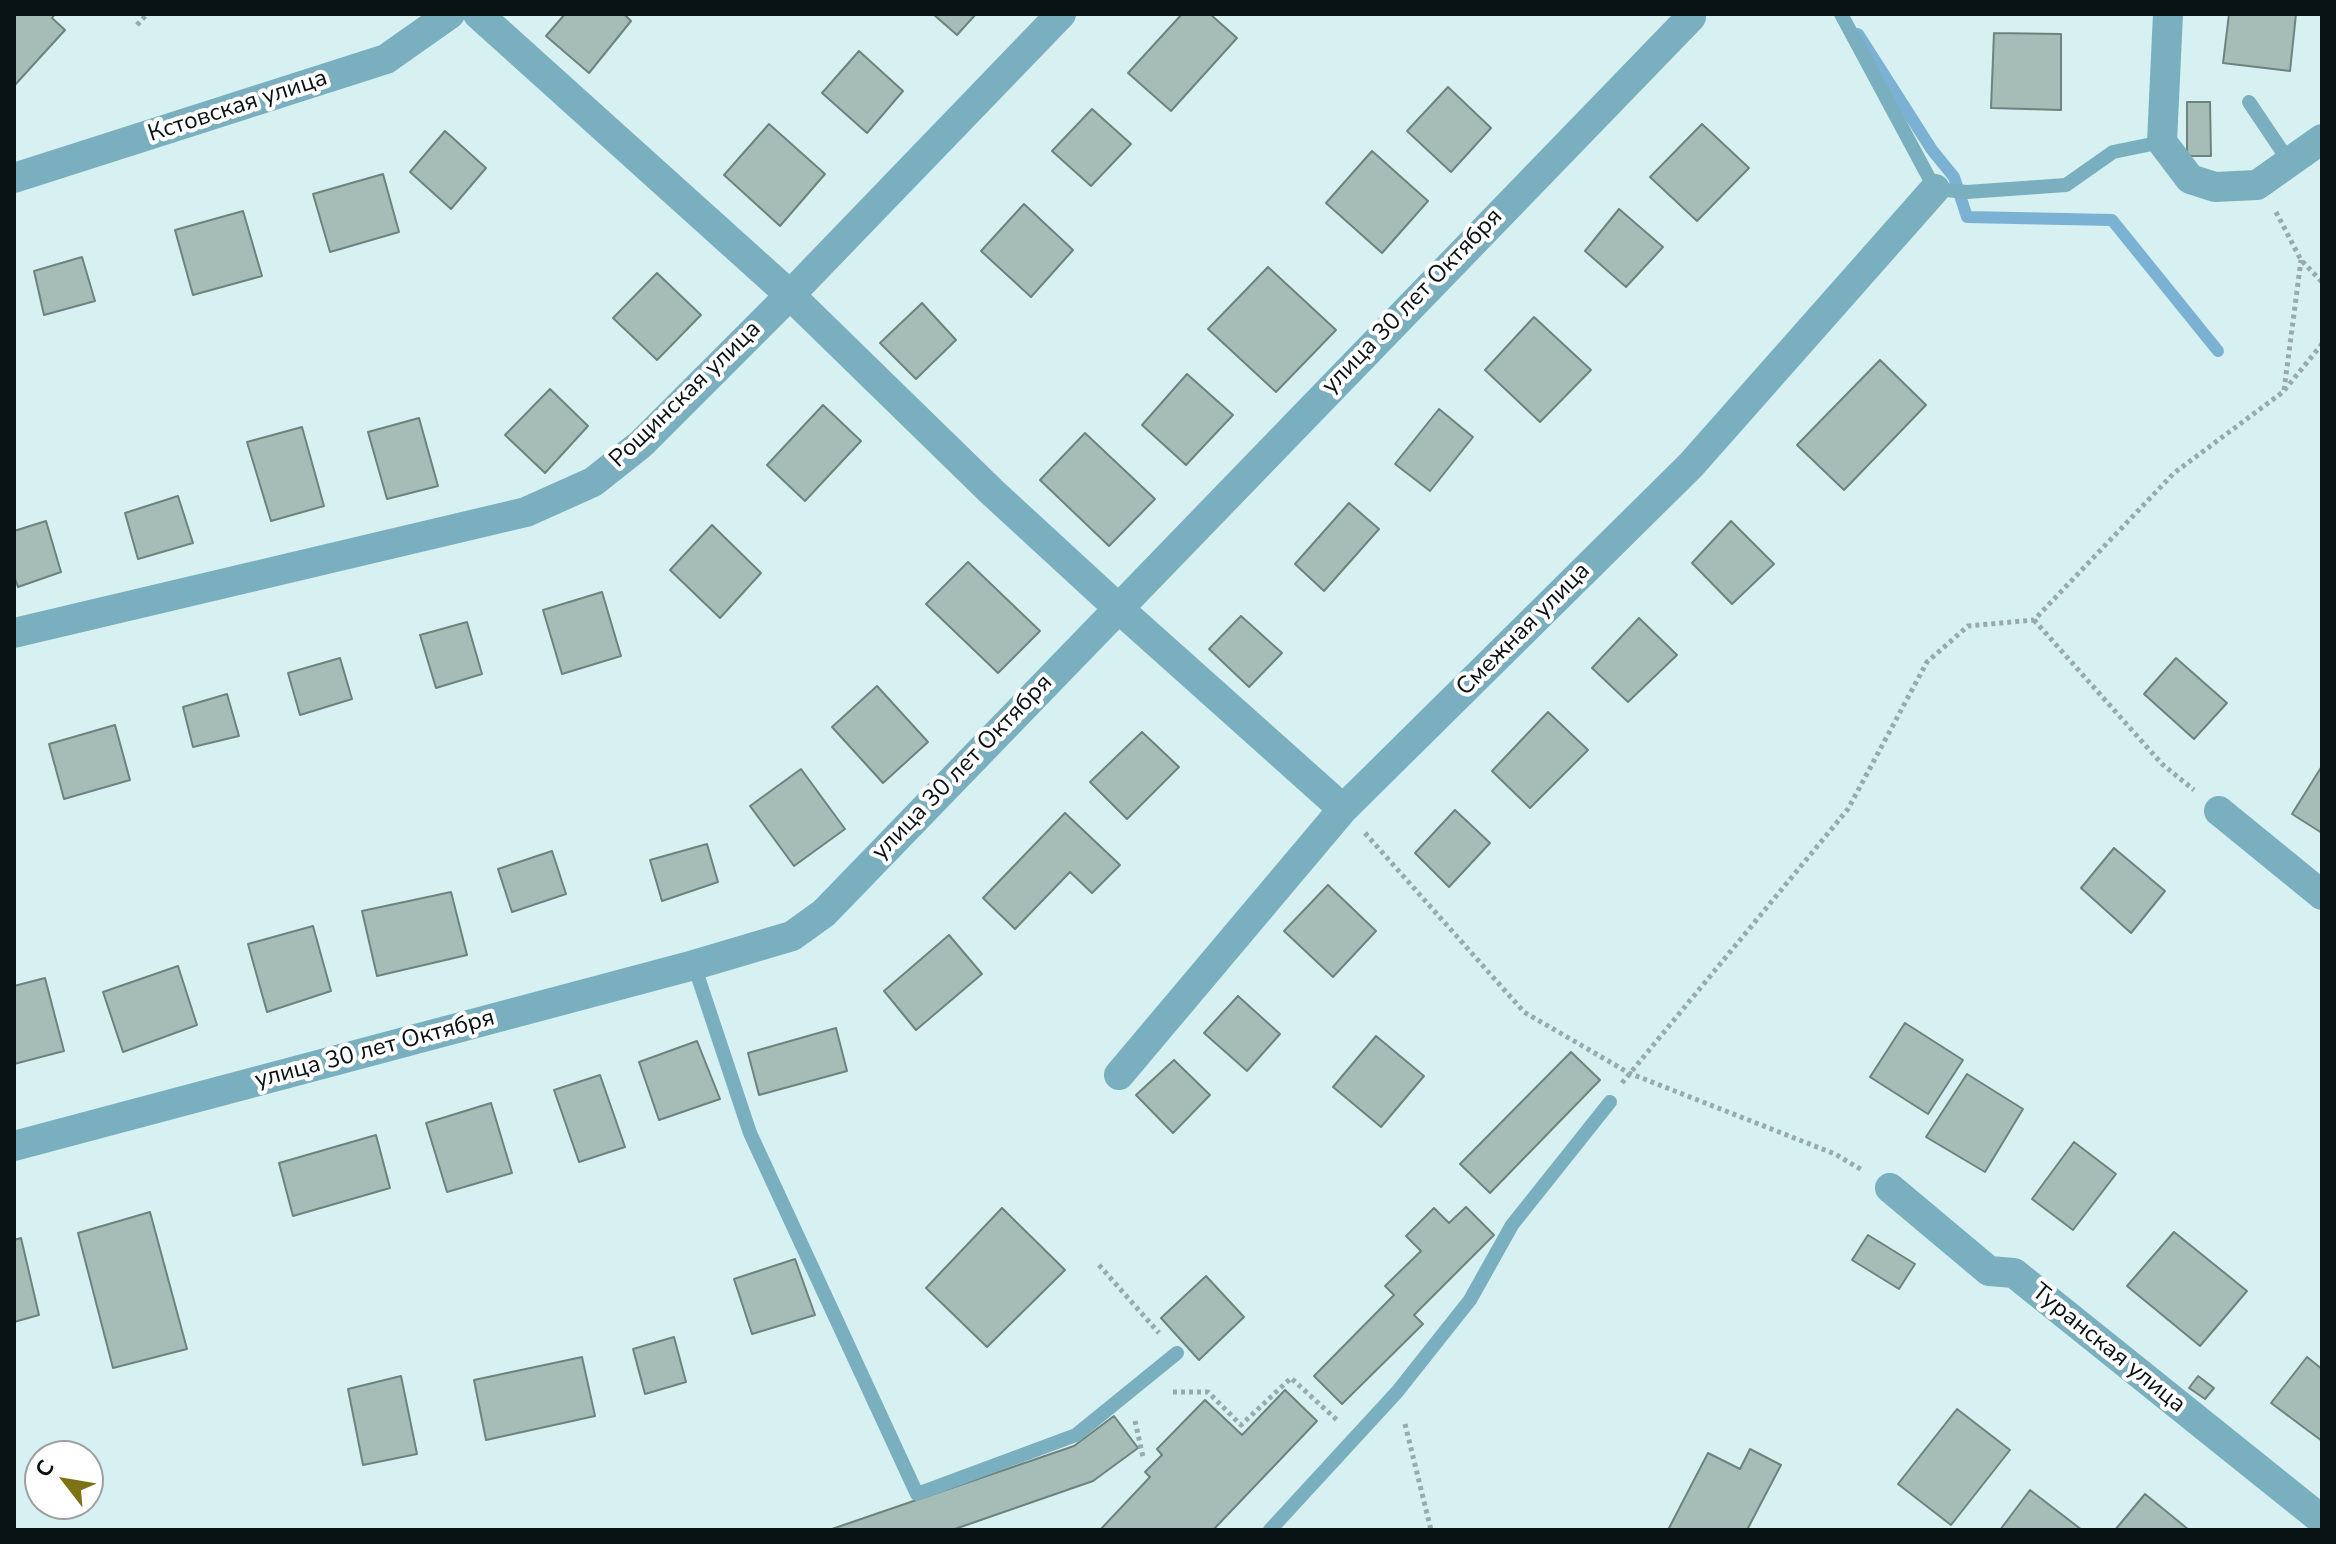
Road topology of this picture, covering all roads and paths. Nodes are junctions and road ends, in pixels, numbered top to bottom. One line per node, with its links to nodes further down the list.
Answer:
1 (147, 14): 8 (path)
2 (450, 14): 13 (street, Кстовская улица)
3 (478, 14): 18 (street)
4 (1061, 14): 18 (street, Рощинская улица)
5 (1841, 14): 15 (lane)
6 (2168, 14): 11 (street)
7 (1691, 17): 21 (street, улица 30 лет Октября)
8 (137, 25)
9 (2249, 102): 12 (lane)
10 (2322, 139): 12 (street)
11 (2162, 142): 14 (street); 15 (lane)
12 (2290, 163): 14 (street)
13 (14, 178)
14 (2257, 185): 16 (path)
15 (1951, 191): 24 (street, Смежная улица)
16 (2301, 260): 17 (path); 20 (path)
17 (2322, 282)
18 (790, 295): 21 (street); 23 (street, Рощинская улица)
19 (2322, 344): 20 (path)
20 (2283, 392): 22 (path)
21 (1117, 607): 24 (street); 27 (street, улица 30 лет Октября)
22 (2034, 620): 25 (path); 28 (path)
23 (14, 633)
24 (1343, 809): 28 (path); 29 (street, Смежная улица)
25 (2219, 811): 26 (street)
26 (2322, 895)
27 (694, 965): 31 (street, улица 30 лет Октября); 35 (lane)
28 (1629, 1073): 30 (path); 32 (path)
29 (1119, 1075)
30 (1610, 1102): 36 (lane)
31 (14, 1146)
32 (1890, 1188): 38 (street, Туранская улица)
33 (1099, 1265): 34 (path)
34 (1177, 1353): 35 (lane)
35 (1129, 1392): 37 (path)
36 (1397, 1392): 37 (lane); 40 (path)
37 (1356, 1438): 39 (lane)
38 (2322, 1520)
39 (1270, 1530)
40 (1431, 1530)

